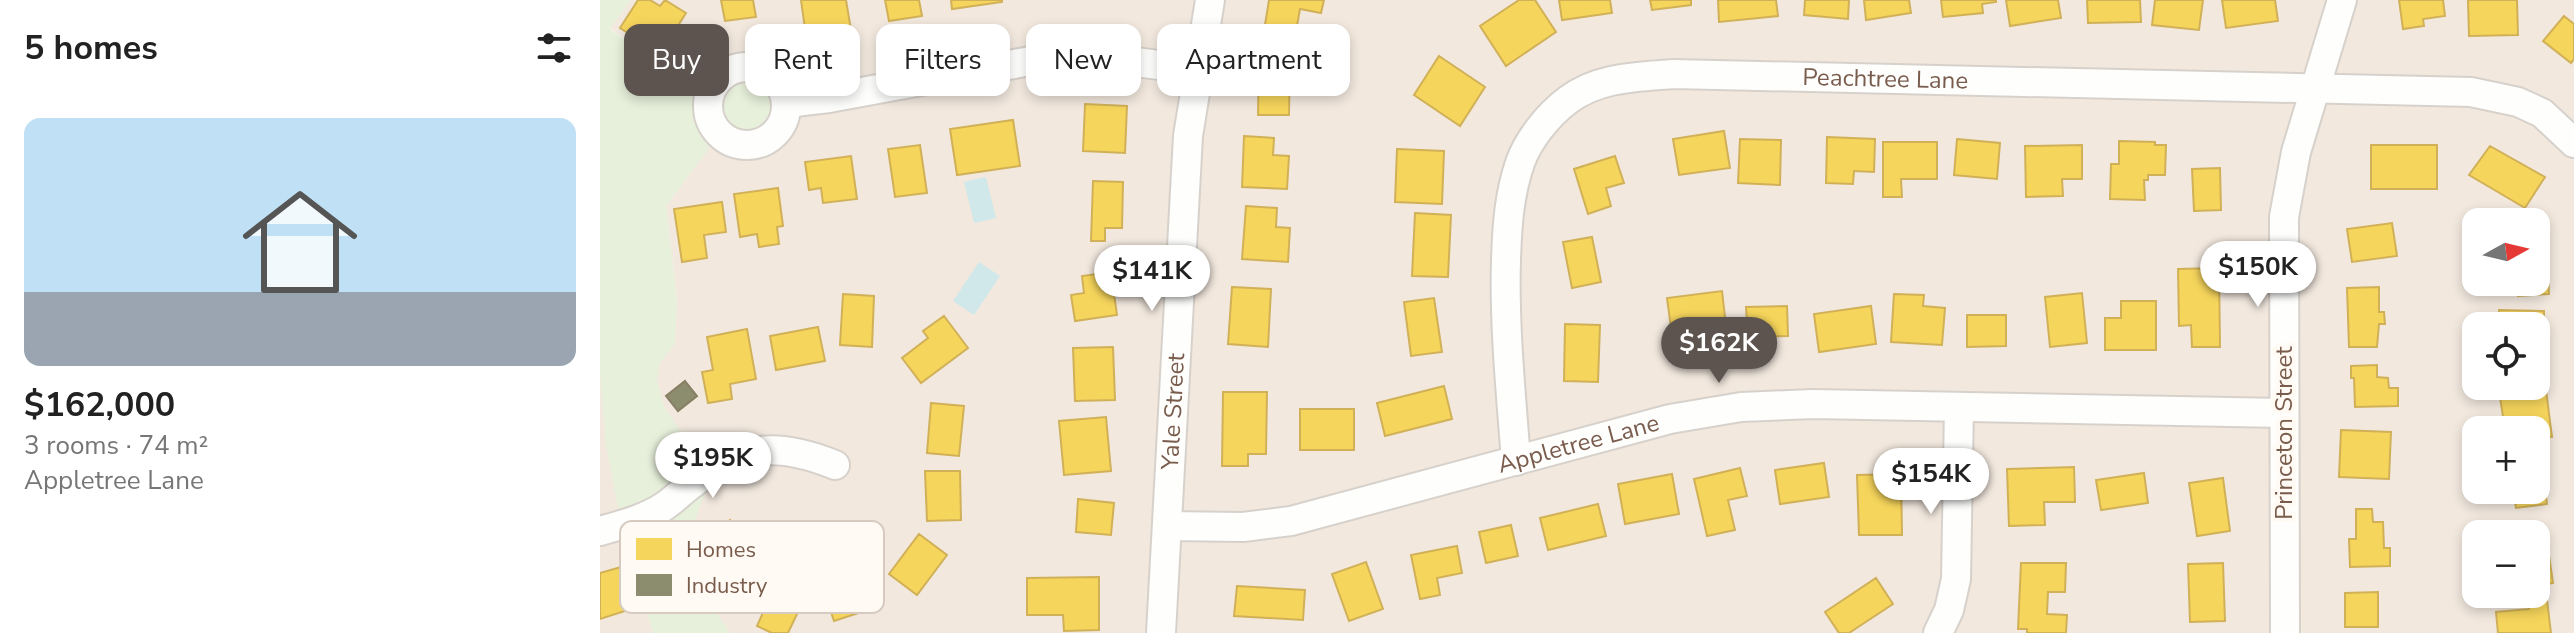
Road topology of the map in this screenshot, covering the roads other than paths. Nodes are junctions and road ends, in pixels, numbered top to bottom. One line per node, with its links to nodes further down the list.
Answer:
1 (1210, 0): 3 (street, Yale Street)
2 (2342, 0): 5 (street, Princeton Street)
3 (1206, 24)
4 (1157, 65): 7 (street)
5 (2317, 88): 8 (street, Peachtree Lane); 10 (street, Princeton Street); 11 (street, Peachtree Lane)
6 (1194, 96): 15 (street, Yale Street)
7 (786, 103)
8 (2574, 143)
9 (1959, 407): 10 (street, Appletree Lane); 11 (street, Appletree Lane); 18 (street)
10 (2283, 413): 19 (street, Princeton Street)
11 (1516, 461): 15 (street, Appletree Lane)
12 (835, 465): 13 (street)
13 (627, 521)
14 (620, 524): 16 (street)
15 (1167, 526): 17 (street, Yale Street)
16 (600, 531)
17 (1161, 633)
18 (1938, 633)
19 (2285, 633)

